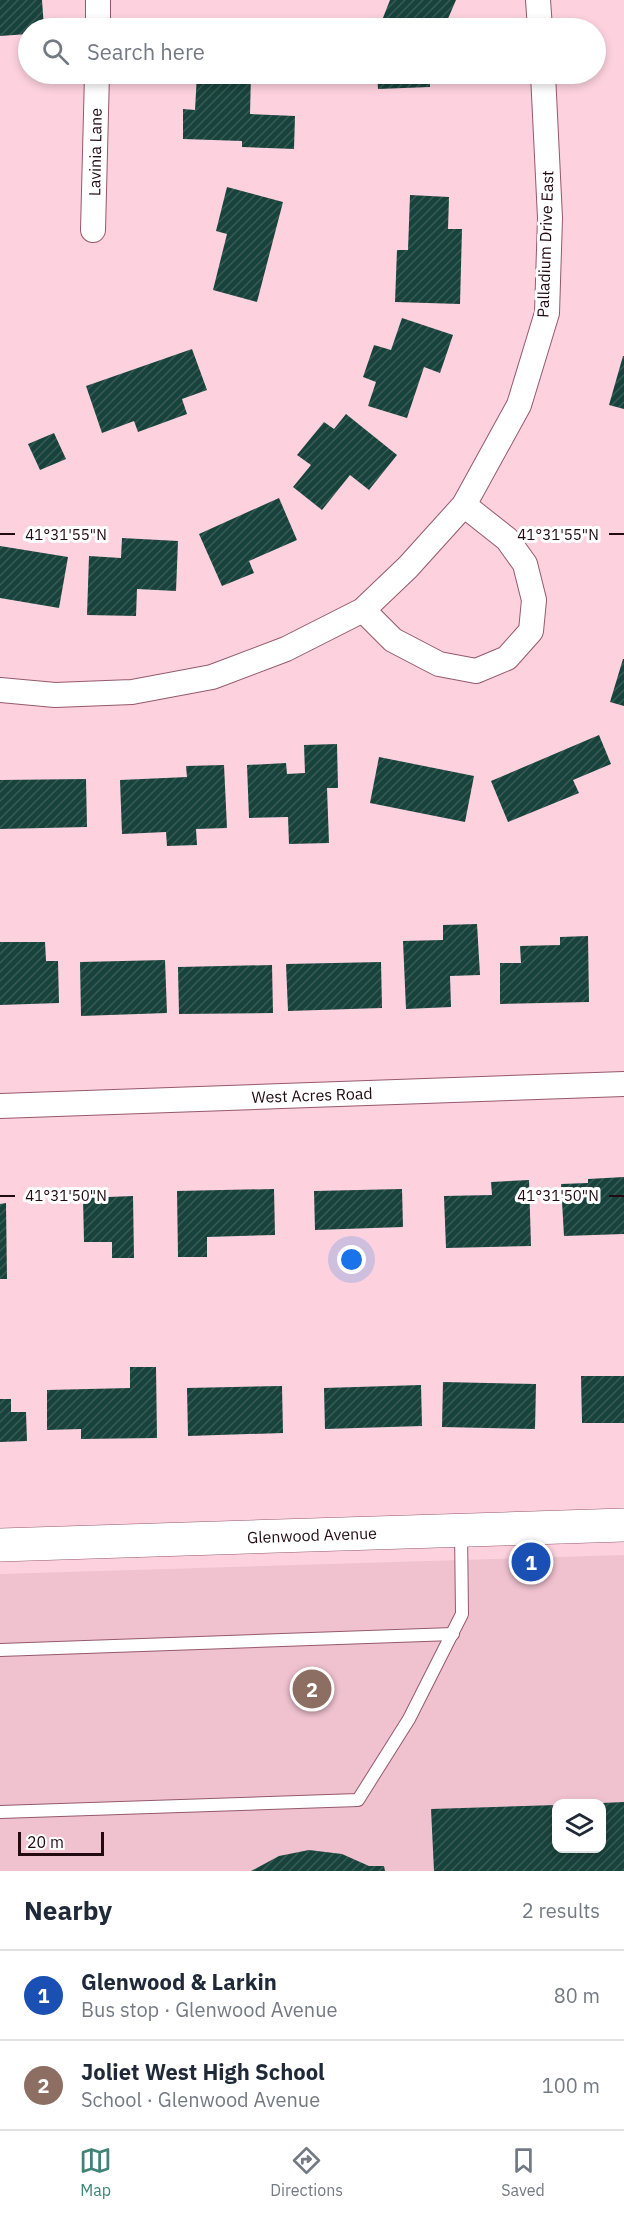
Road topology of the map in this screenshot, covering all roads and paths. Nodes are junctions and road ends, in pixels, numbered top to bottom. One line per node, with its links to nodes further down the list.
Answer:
1 (98, 0): 3 (street)
2 (538, 0): 4 (street)
3 (98, 18)
4 (539, 18)
5 (97, 84): 7 (street, Lavinia Lane)
6 (543, 84): 8 (street, Palladium Drive East)
7 (93, 230)
8 (464, 506): 9 (street, Palladium Drive East); 9 (street)
9 (363, 610): 10 (street, Palladium Drive East)
10 (0, 690)
11 (624, 1084): 12 (street, West Acres Road)
12 (0, 1106)
13 (624, 1525): 14 (street, Glenwood Avenue)
14 (461, 1530): 15 (street, Glenwood Avenue); 16 (lane)
15 (0, 1545)
16 (453, 1634): 17 (lane); 18 (lane)
17 (0, 1650)
18 (0, 1812)

